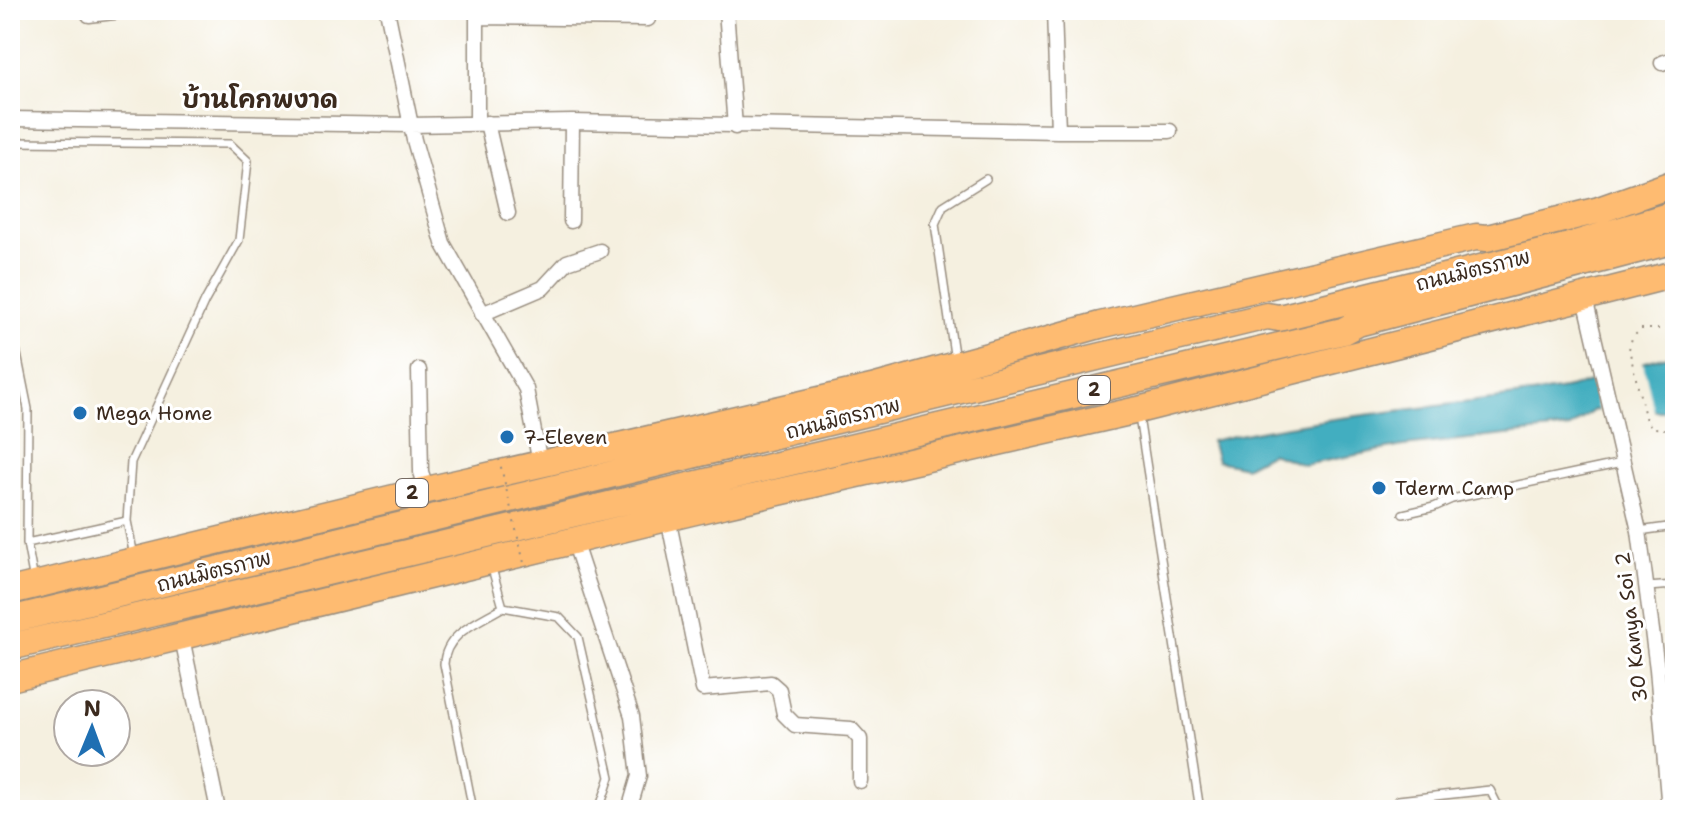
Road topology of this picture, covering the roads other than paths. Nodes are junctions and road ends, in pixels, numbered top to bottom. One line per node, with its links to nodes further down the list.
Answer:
1 (122, 10): 2 (street); 6 (street)
2 (130, 10)
3 (387, 10): 11 (street)
4 (726, 10): 12 (street)
5 (1054, 10): 13 (street)
6 (89, 15)
7 (648, 19): 10 (street)
8 (10, 119): 11 (street)
9 (572, 122): 10 (street); 12 (street); 20 (street)
10 (482, 123): 11 (street); 18 (street)
11 (410, 125): 26 (street)
12 (735, 127): 13 (street)
13 (1058, 131): 14 (street)
14 (1170, 131)
15 (10, 142): 43 (lane)
16 (986, 179): 31 (lane)
17 (1675, 183): 21 (highway)
18 (508, 213)
19 (1675, 214): 27 (highway, ถนนมิตรภาพ / 2)
20 (571, 221)
21 (1487, 238): 27 (highway); 31 (highway, ถนนมิตรภาพ / 2)
22 (1675, 240): 30 (highway, ถนนมิตรภาพ / 2)
23 (600, 251): 26 (street)
24 (1675, 274): 25 (highway)
25 (1585, 298): 29 (highway); 38 (street, 30 Kanya Soi 2)
26 (482, 314): 36 (street)
27 (1267, 316): 34 (highway, ถนนมิตรภาพ / 2)
28 (10, 319): 47 (lane)
29 (1492, 319): 30 (highway); 33 (highway)
30 (1343, 331): 37 (highway, ถนนมิตรภาพ / 2)
31 (956, 367): 35 (highway, ถนนมิตรภาพ / 2)
32 (419, 370): 39 (street)
33 (1138, 410): 40 (highway); 66 (lane)
34 (810, 426): 35 (highway); 54 (highway, ถนนมิตรภาพ / 2)
35 (686, 431): 39 (highway, ถนนมิตรภาพ / 2)
36 (538, 453)
37 (815, 457): 40 (highway); 56 (highway, ถนนมิตรภาพ / 2)
38 (1625, 462): 41 (lane); 45 (street, 30 Kanya Soi 2)
39 (427, 490): 48 (highway, ถนนมิตรภาพ / 2)
40 (712, 508): 42 (highway)
41 (1403, 514)
42 (668, 518): 46 (highway); 61 (street)
43 (127, 521): 47 (lane); 48 (lane)
44 (1675, 526): 45 (lane)
45 (1639, 531): 51 (street, 30 Kanya Soi 2)
46 (574, 541): 49 (highway); 65 (street)
47 (27, 543): 52 (lane)
48 (135, 560): 52 (highway, ถนนมิตรภาพ / 2)
49 (491, 563): 53 (lane); 55 (highway)
50 (1675, 585): 51 (lane)
51 (1647, 587): 58 (street, 30 Kanya Soi 2)
52 (23, 588)
53 (503, 607): 63 (lane); 64 (lane)
54 (10, 620)
55 (182, 638): 59 (highway); 62 (street)
56 (10, 647)
57 (1675, 667): 58 (lane)
58 (1657, 669): 60 (street, 30 Kanya Soi 2)
59 (10, 678)
60 (1670, 746): 69 (street, 30 Kanya Soi 2)
61 (860, 781)
62 (218, 810)
63 (473, 810)
64 (599, 810)
65 (629, 810)
66 (1200, 810)
67 (1396, 810): 68 (lane)
68 (1500, 810)
69 (1669, 810)

